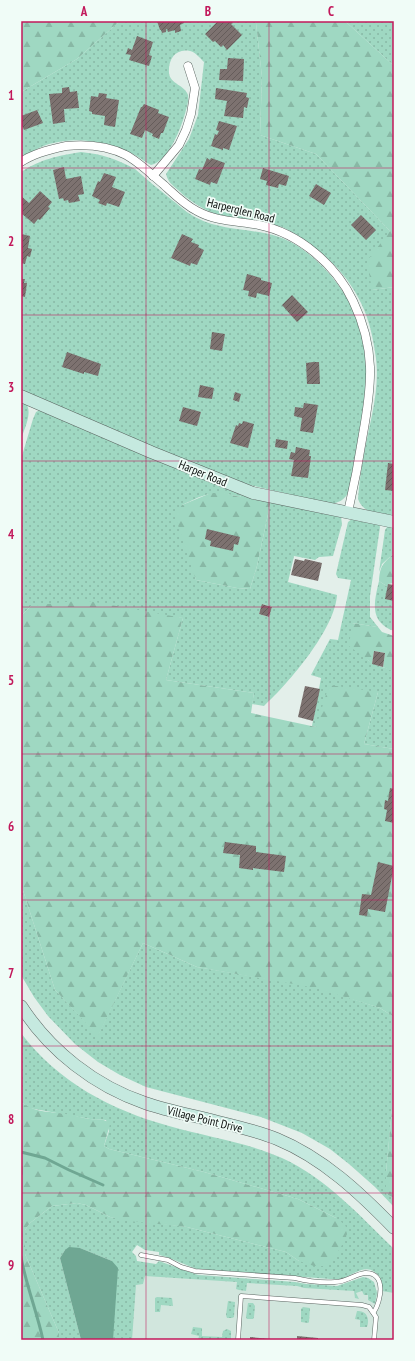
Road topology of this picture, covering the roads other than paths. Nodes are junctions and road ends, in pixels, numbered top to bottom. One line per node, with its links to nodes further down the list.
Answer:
1 (188, 66): 3 (street)
2 (21, 162): 3 (street, Harperglen Road)
3 (153, 176): 5 (street, Harperglen Road)
4 (21, 396): 5 (street, Harper Road)
5 (348, 512): 6 (street, Harper Road)
6 (394, 522)
7 (21, 1006): 8 (street, Village Point Drive)
8 (394, 1228)
9 (141, 1255): 10 (lane)
10 (374, 1312): 11 (lane); 12 (lane)
11 (238, 1340)
12 (374, 1340)

